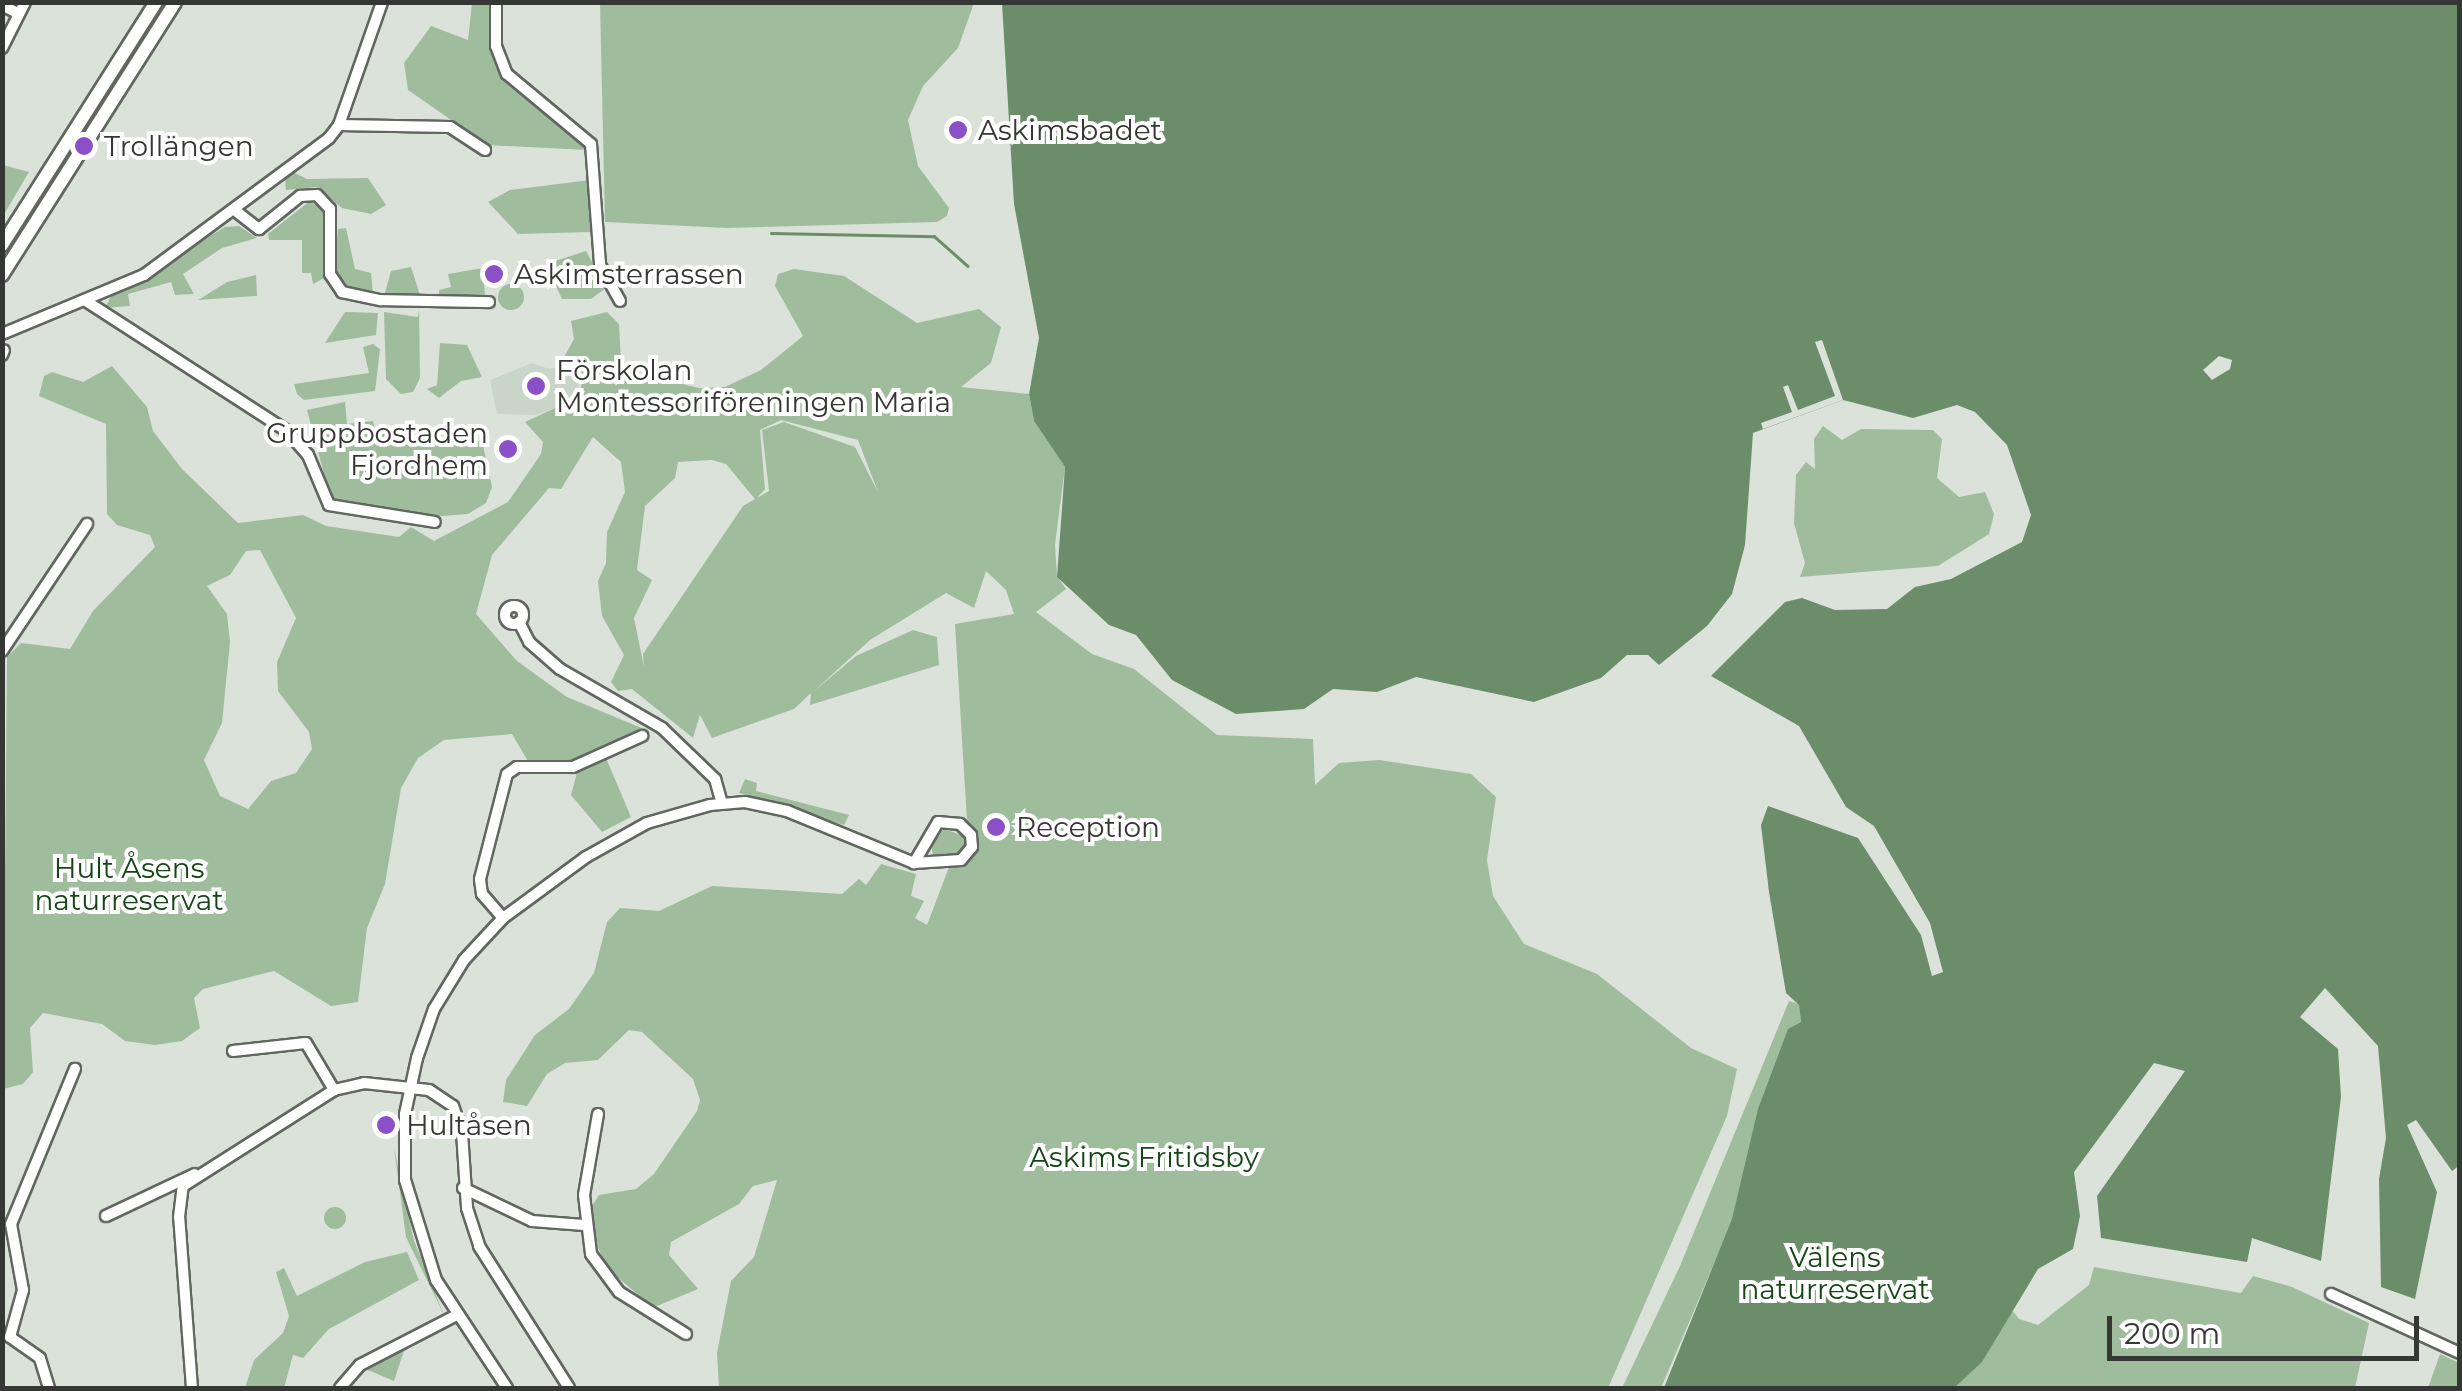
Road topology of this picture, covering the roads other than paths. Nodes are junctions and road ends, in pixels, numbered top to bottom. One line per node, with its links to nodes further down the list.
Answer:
1 (156, 2): 11 (main road)
2 (175, 2): 12 (main road)
3 (382, 2): 8 (street)
4 (496, 2): 14 (street)
5 (2, 5): 6 (street)
6 (22, 8): 7 (street)
7 (2, 48)
8 (340, 125): 9 (street); 10 (street)
9 (485, 150)
10 (237, 212): 13 (street); 15 (street)
11 (2, 245)
12 (2, 275)
13 (86, 300): 16 (street); 17 (street)
14 (620, 301)
15 (489, 302)
16 (2, 334)
17 (435, 522)
18 (88, 524): 20 (street)
19 (519, 622): 22 (street)
20 (2, 652)
21 (642, 736): 24 (street)
22 (722, 803): 23 (street); 24 (street)
23 (914, 863): 23 (street)
24 (503, 918): 27 (street)
25 (234, 1051): 28 (street)
26 (75, 1069): 34 (street)
27 (409, 1088): 28 (street); 31 (street); 36 (street)
28 (334, 1090): 30 (street)
29 (598, 1114): 33 (street)
30 (195, 1174): 32 (street); 40 (street)
31 (464, 1188): 33 (street); 43 (street)
32 (106, 1216)
33 (584, 1224): 37 (street)
34 (8, 1240): 39 (street)
35 (2330, 1294): 38 (street)
36 (455, 1316): 41 (street); 42 (street)
37 (686, 1334)
38 (2460, 1354)
39 (49, 1388)
40 (192, 1388)
41 (340, 1388)
42 (507, 1388)
43 (569, 1388)

